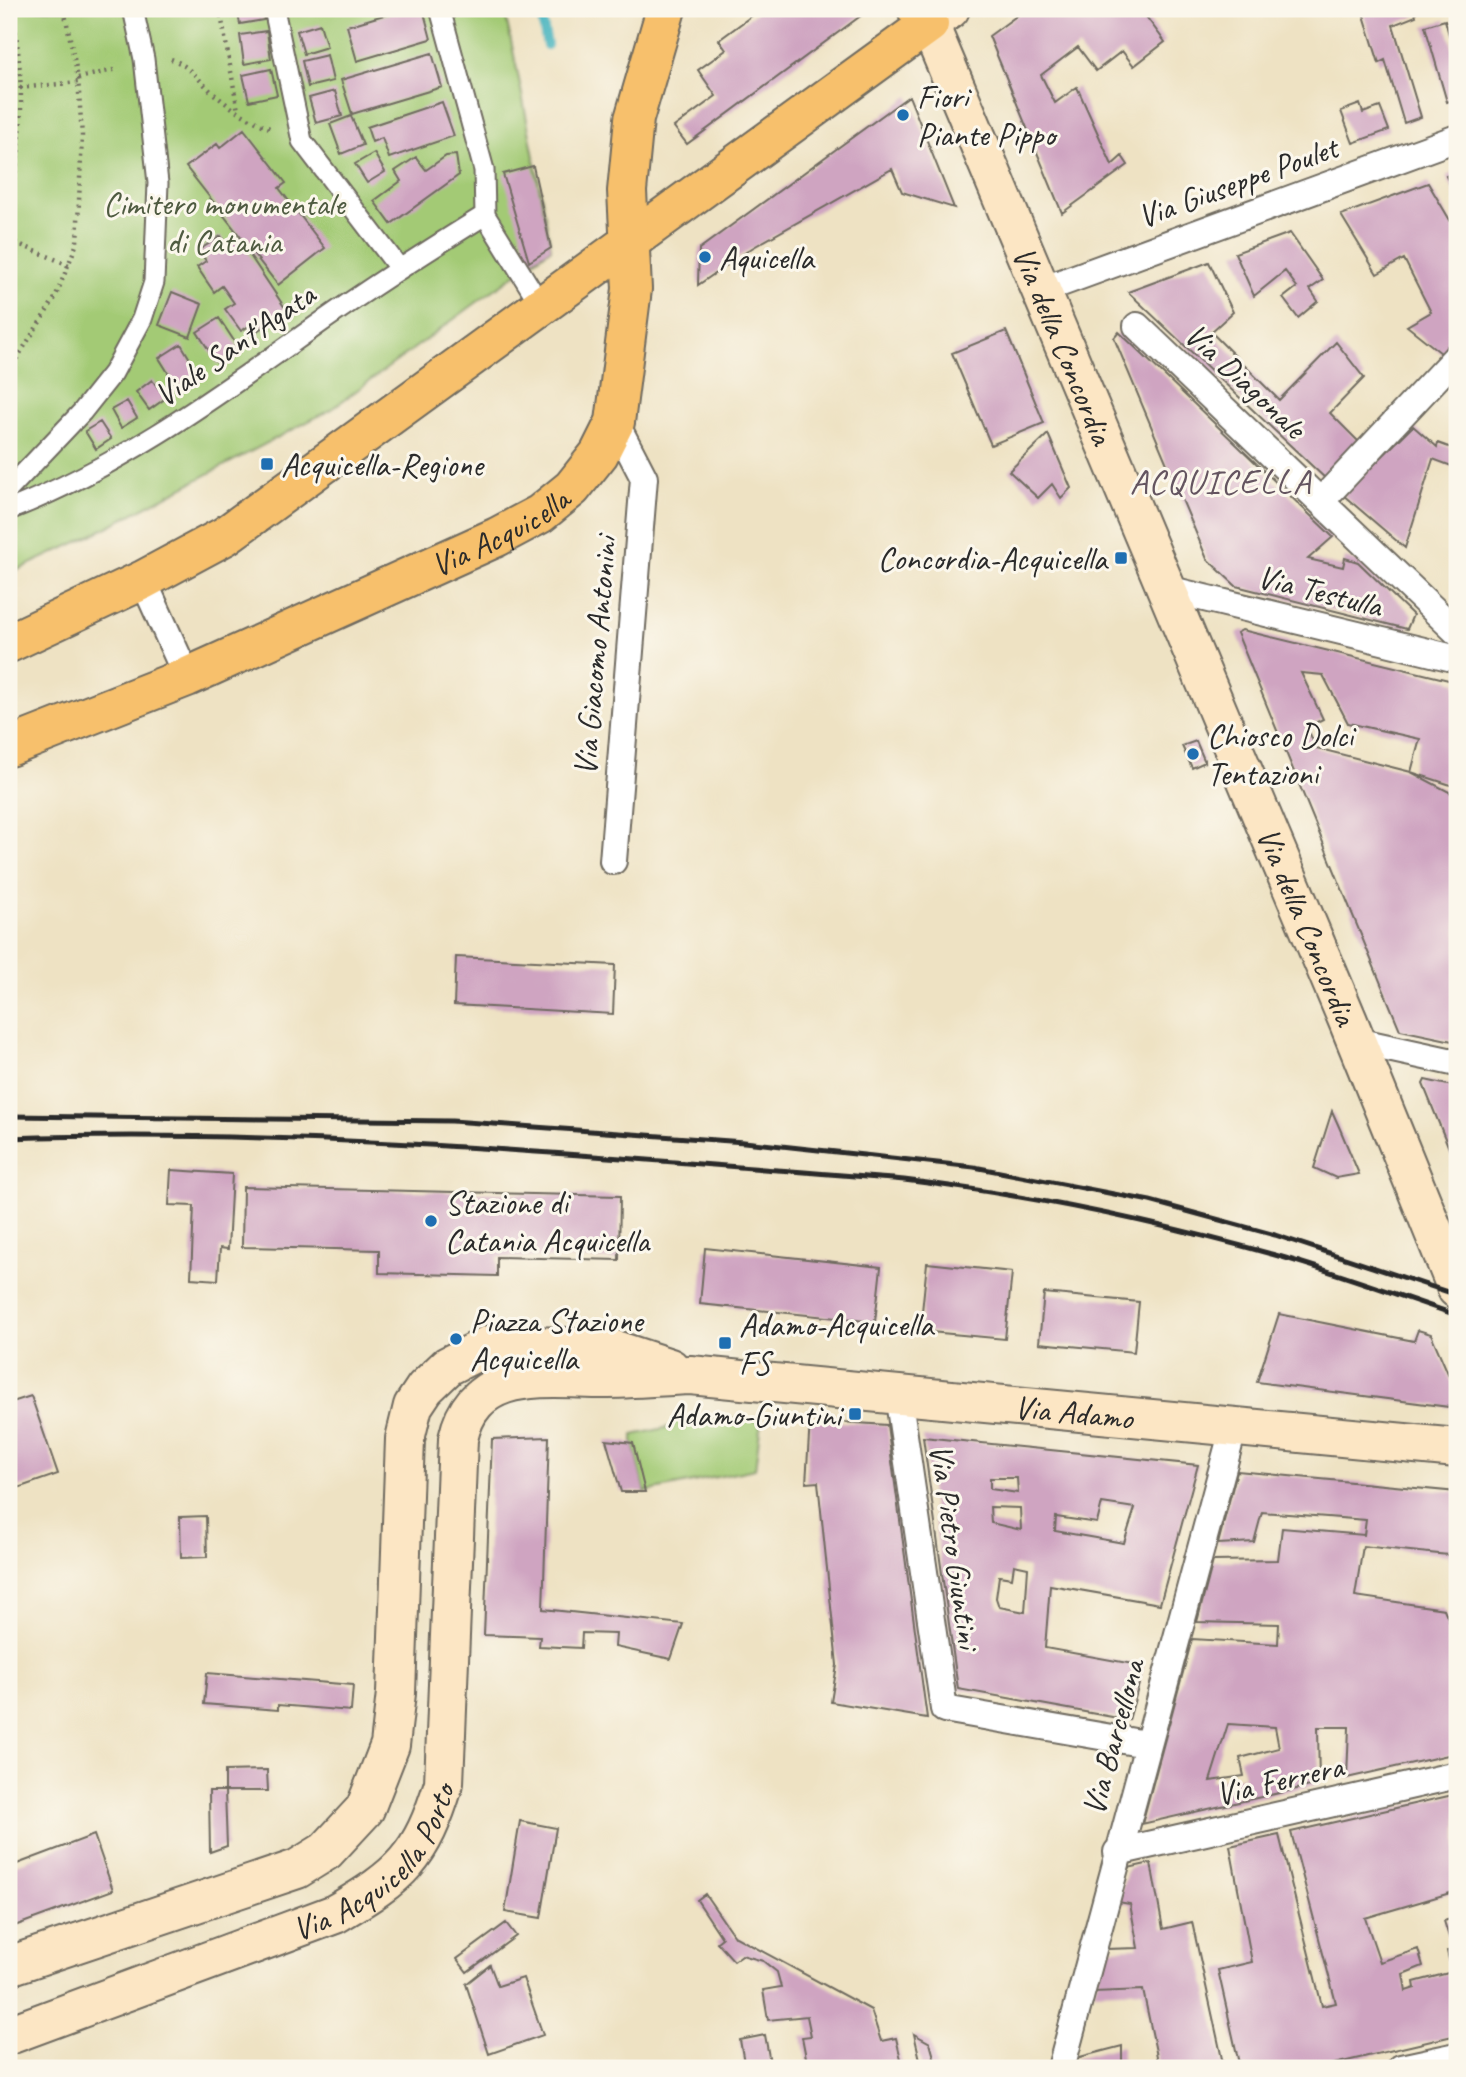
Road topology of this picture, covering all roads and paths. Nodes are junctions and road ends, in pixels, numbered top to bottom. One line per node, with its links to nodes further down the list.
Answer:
1 (12, 9): 13 (path)
2 (64, 9): 12 (path)
3 (133, 9): 11 (street)
4 (190, 9): 5 (path)
5 (202, 9)
6 (220, 9): 14 (path)
7 (274, 9): 16 (street)
8 (440, 9): 18 (street)
9 (666, 9): 20 (main road, Via Acquicella)
10 (932, 14): 20 (main road); 23 (main road, Via della Concordia)
11 (144, 61): 12 (path); 14 (path); 29 (street)
12 (78, 80): 13 (path); 21 (path)
13 (20, 88): 17 (path)
14 (238, 112): 16 (path)
15 (1457, 138): 23 (street, Via Giuseppe Poulet)
16 (302, 141): 22 (street)
17 (9, 200)
18 (485, 215): 22 (street, Viale Sant'Agata); 24 (street)
19 (9, 240): 21 (path)
20 (631, 243): 24 (main road); 28 (main road, Via Acquicella)
21 (69, 265): 27 (path)
22 (399, 268): 31 (street, Viale Sant'Agata)
23 (1041, 290): 33 (main road, Via della Concordia)
24 (542, 307): 32 (main road)
25 (1138, 326): 30 (street, Via Diagonale)
26 (1457, 356): 30 (street)
27 (9, 371)
28 (615, 422): 37 (main road, Via Acquicella); 39 (street, Via Giacomo Antonini)
29 (9, 489)
30 (1322, 500): 34 (street, Via Diagonale)
31 (9, 510)
32 (143, 580): 35 (main road); 37 (street)
33 (1167, 589): 36 (street, Via Testulla); 40 (main road, Via della Concordia)
34 (1457, 632)
35 (9, 643)
36 (1457, 659)
37 (187, 677): 38 (main road, Via Acquicella)
38 (9, 747)
39 (613, 861)
40 (1356, 1041): 41 (street); 42 (main road, Via della Concordia)
41 (1457, 1063)
42 (1457, 1289)
43 (690, 1375): 44 (main road, Via Adamo); 50 (main road, Via Acquicella Porto); 51 (main road, Via Acquicella Porto)
44 (898, 1394): 45 (main road, Via Adamo); 47 (street, Via Pietro Giuntini)
45 (1234, 1426): 46 (main road, Via Adamo); 47 (street, Via Barcellona)
46 (1457, 1448)
47 (1146, 1744): 49 (street, Via Barcellona)
48 (1457, 1774): 49 (street, Via Ferrera)
49 (1117, 1852): 53 (street, Via Barcellona)
50 (9, 1966)
51 (9, 2035)
52 (1457, 2056): 54 (street)
53 (1061, 2068)
54 (1401, 2068)

